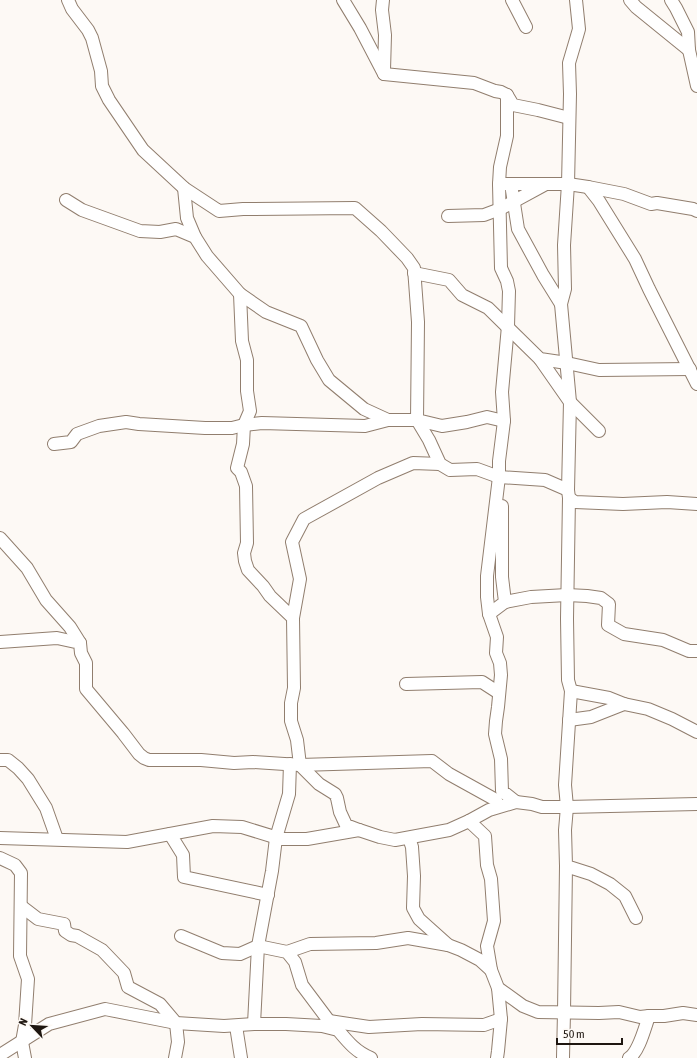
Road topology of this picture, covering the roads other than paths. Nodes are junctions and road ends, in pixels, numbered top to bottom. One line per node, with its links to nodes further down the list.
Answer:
1 (68, 0): 18 (street)
2 (343, 0): 10 (street)
3 (383, 0): 10 (street)
4 (512, 0): 8 (street)
5 (576, 0): 13 (street)
6 (630, 0): 9 (street)
7 (675, 3): 9 (street)
8 (526, 27)
9 (692, 58): 11 (street)
10 (384, 74): 12 (street)
11 (697, 86)
12 (507, 95): 13 (street); 14 (street)
13 (569, 118): 16 (street)
14 (505, 184): 15 (street); 20 (street); 21 (street)
15 (546, 184): 16 (street); 20 (street)
16 (568, 184): 17 (street); 27 (street)
17 (588, 187): 22 (street); 31 (street)
18 (184, 188): 24 (street); 25 (street)
19 (66, 200): 24 (street)
20 (514, 201): 21 (street); 27 (street)
21 (500, 208): 23 (street); 28 (street)
22 (697, 211)
23 (448, 216)
24 (195, 237): 26 (street)
25 (414, 273): 28 (street); 37 (street)
26 (240, 294): 36 (street); 39 (street)
27 (561, 304): 30 (street)
28 (508, 326): 29 (street); 33 (street)
29 (540, 359): 30 (street); 34 (street)
30 (567, 363): 31 (street); 34 (street)
31 (690, 369): 32 (street)
32 (697, 384)
33 (502, 392): 35 (street); 38 (street)
34 (570, 402): 40 (street); 44 (street)
35 (487, 417): 37 (street); 38 (street)
36 (388, 420): 37 (street); 39 (street)
37 (417, 420): 42 (street)
38 (504, 420): 43 (street)
39 (244, 425): 41 (street); 50 (street)
40 (599, 431)
41 (54, 444)
42 (440, 464): 43 (street); 50 (street)
43 (499, 477): 44 (street); 48 (street); 49 (street)
44 (568, 494): 45 (street); 47 (street)
45 (697, 504)
46 (0, 538): 52 (street)
47 (567, 595): 48 (street); 53 (street); 55 (street)
48 (505, 602): 49 (street)
49 (489, 614): 56 (street)
50 (293, 618): 61 (street)
51 (0, 642): 52 (street)
52 (80, 643): 61 (street)
53 (697, 651)
54 (406, 684): 56 (street)
55 (571, 692): 57 (street); 58 (street)
56 (500, 693): 62 (street)
57 (624, 704): 58 (street); 59 (street)
58 (569, 720): 65 (street)
59 (697, 732)
60 (0, 760): 74 (street)
61 (295, 764): 62 (street); 68 (street); 72 (street)
62 (499, 795): 63 (street); 66 (street)
63 (516, 802): 65 (street); 66 (street)
64 (697, 804): 65 (street)
65 (567, 807): 76 (street)
66 (489, 810): 67 (street); 70 (street)
67 (468, 822): 70 (street); 73 (street)
68 (359, 830): 72 (street); 73 (street)
69 (170, 834): 72 (street); 74 (street); 77 (street)
70 (485, 836): 84 (street)
71 (0, 838): 74 (street)
72 (276, 838): 77 (street)
73 (409, 838): 81 (street)
74 (57, 839)
75 (0, 858): 78 (street)
76 (566, 866): 79 (street); 86 (street)
77 (268, 895): 82 (street)
78 (21, 906): 91 (street); 95 (street)
79 (636, 918)
80 (181, 936): 82 (street)
81 (448, 945): 83 (street); 84 (street)
82 (258, 946): 83 (street); 92 (street)
83 (287, 952): 90 (street)
84 (491, 970): 85 (street)
85 (498, 988): 86 (street); 89 (street)
86 (564, 1012): 88 (street); 102 (street)
87 (697, 1015): 88 (street)
88 (649, 1016): 103 (street)
89 (501, 1019): 90 (street); 101 (street)
90 (329, 1021): 94 (street)
91 (176, 1023): 93 (street); 95 (street); 99 (street)
92 (254, 1024): 93 (street); 94 (street)
93 (236, 1026): 100 (street)
94 (338, 1030): 97 (street)
95 (22, 1042): 96 (street); 98 (street)
96 (0, 1055)
97 (366, 1057)
98 (25, 1058)
99 (175, 1058)
100 (241, 1058)
101 (497, 1058)
102 (562, 1058)
103 (629, 1058)

